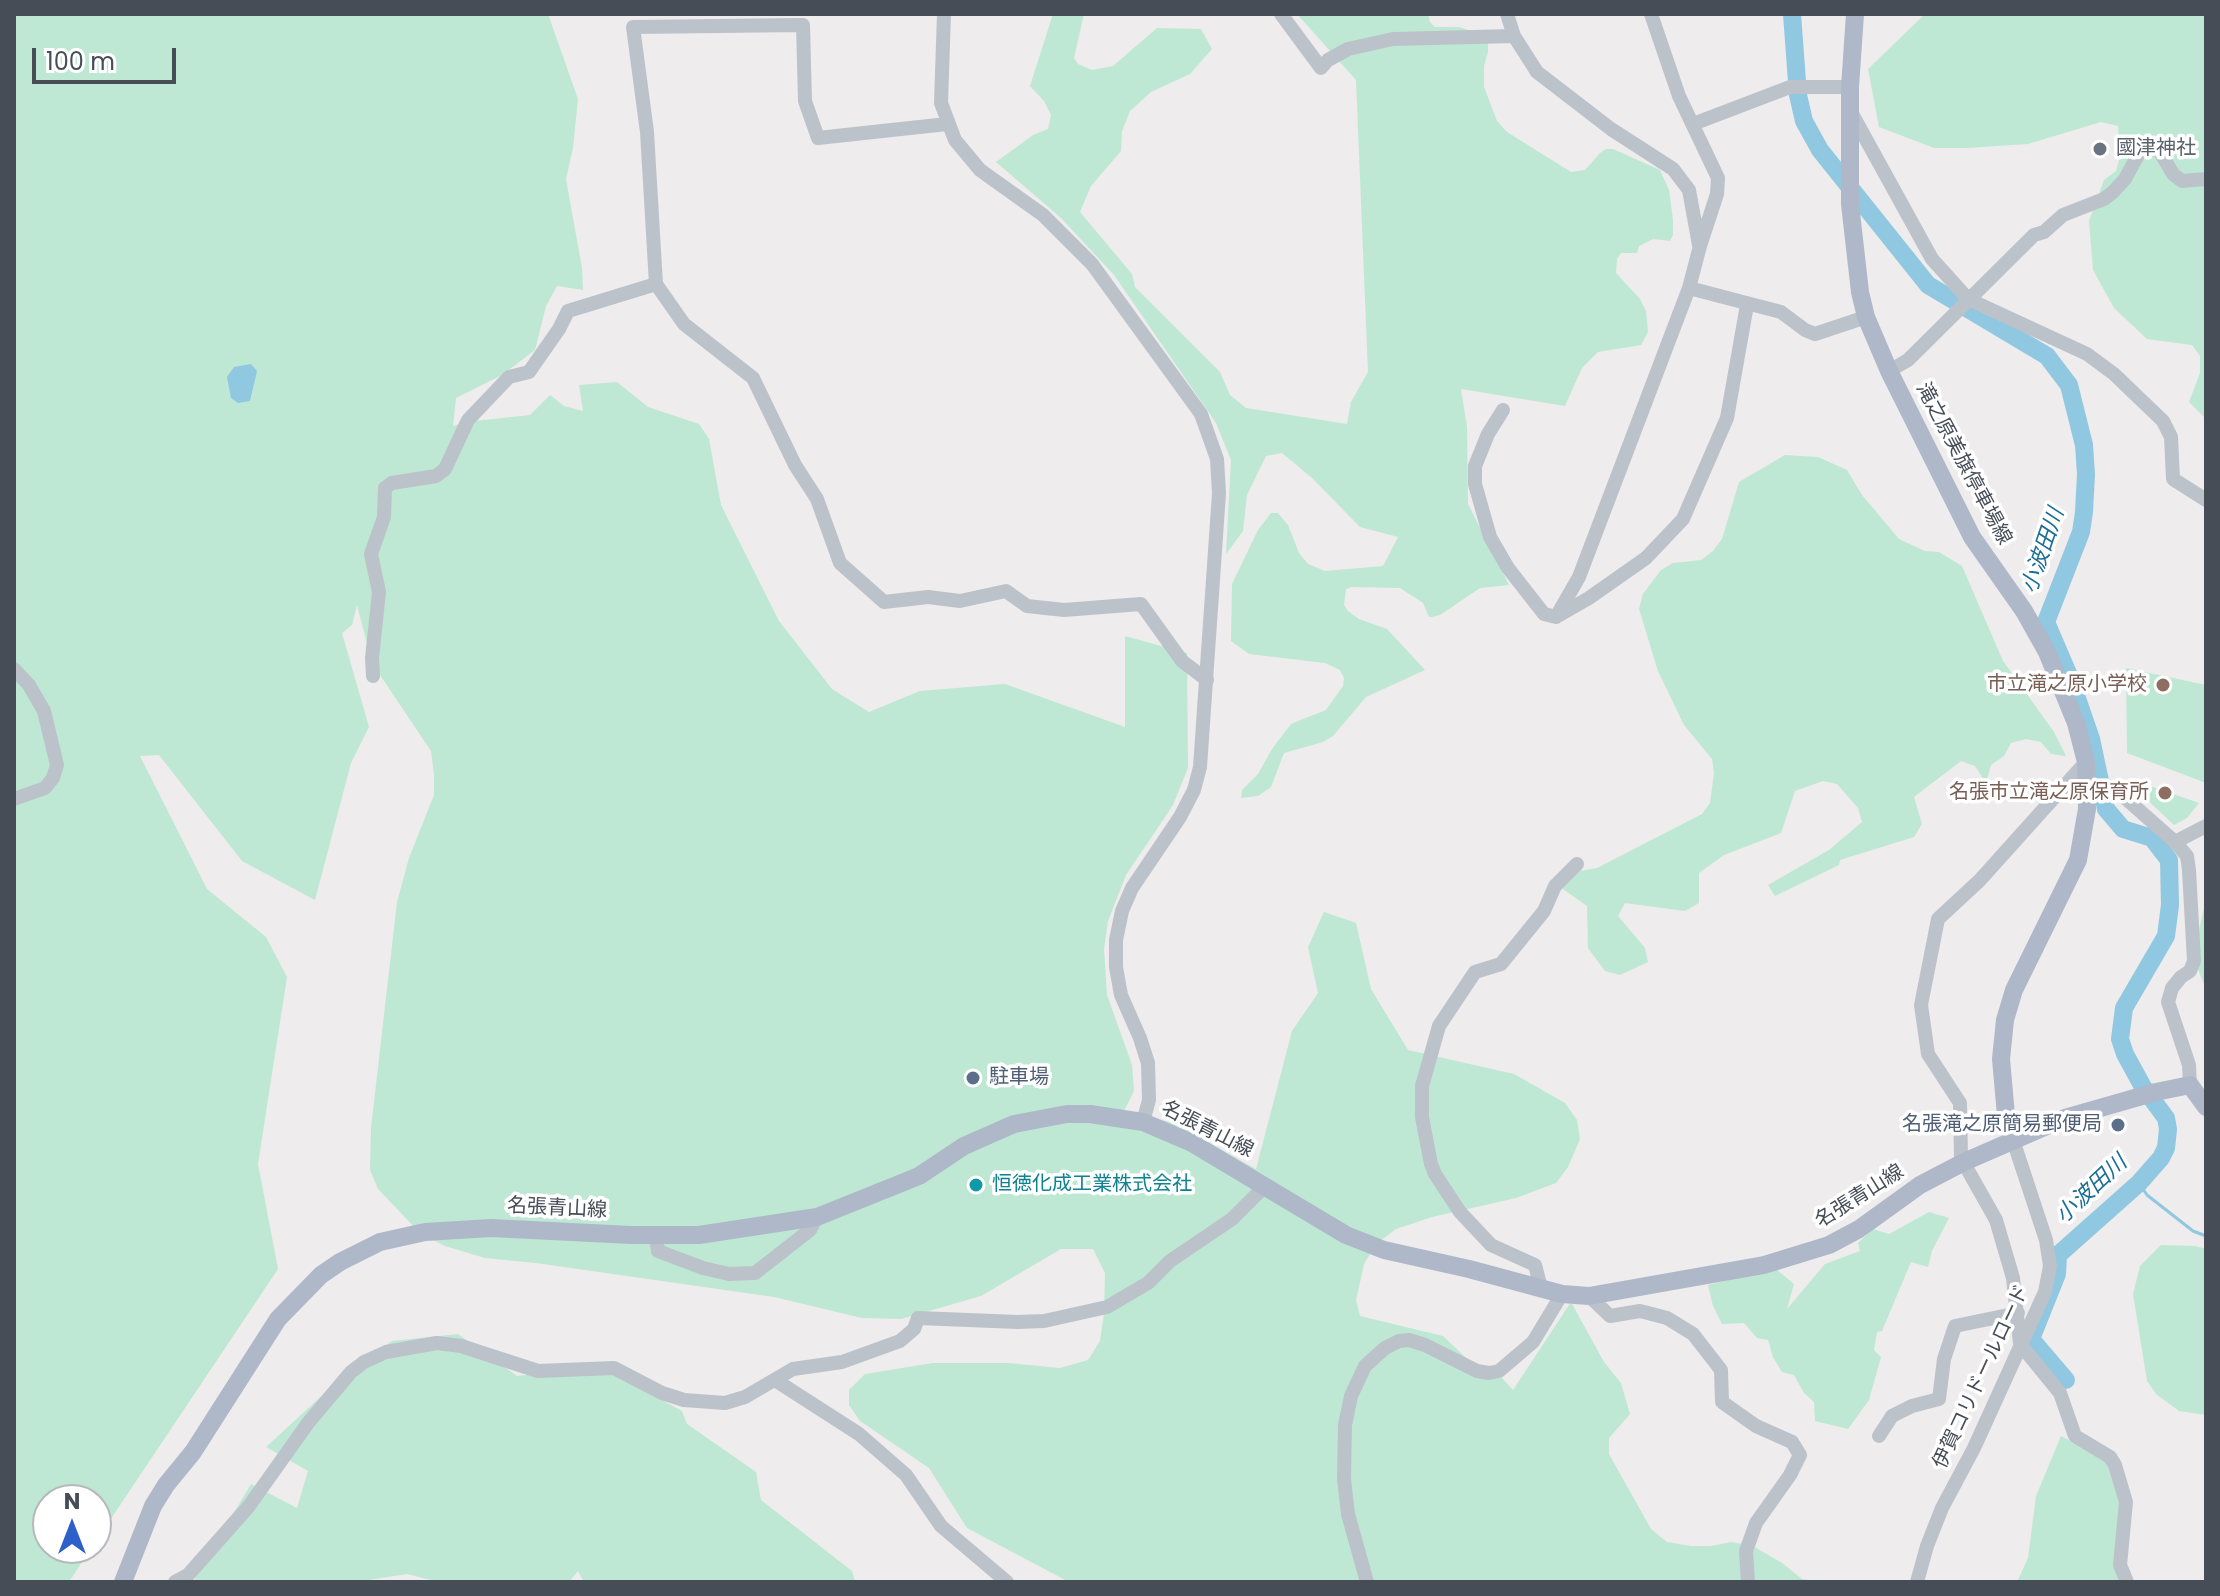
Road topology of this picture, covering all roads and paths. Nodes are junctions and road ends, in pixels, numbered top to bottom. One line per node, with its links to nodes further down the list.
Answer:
1 (944, 14): 9 (street)
2 (1281, 14): 6 (street)
3 (1507, 14): 6 (street)
4 (1651, 14): 10 (street)
5 (1855, 14): 7 (main road, 滝之原美旗停車場線)
6 (1514, 36): 12 (street)
7 (1850, 87): 8 (main road, 滝之原美旗停車場線); 10 (street)
8 (1851, 111): 15 (street); 17 (main road, 滝之原美旗停車場線)
9 (947, 124): 13 (street); 24 (street)
10 (1693, 124): 12 (street)
11 (2206, 179): 15 (street)
12 (1700, 246): 14 (street)
13 (656, 284): 23 (street); 24 (street)
14 (1689, 288): 16 (street); 21 (street)
15 (1963, 304): 18 (street); 20 (street)
16 (1747, 305): 17 (street); 21 (street)
17 (1866, 317): 18 (main road, 滝之原美旗停車場線)
18 (1889, 371): 25 (main road, 滝之原美旗停車場線)
19 (1503, 410): 21 (street)
20 (2206, 500)
21 (1556, 617)
22 (14, 669): 27 (street)
23 (373, 676)
24 (1207, 680): 35 (street)
25 (2086, 762): 26 (main road, 滝之原美旗停車場線); 37 (street)
26 (2096, 785): 29 (street); 36 (main road, 滝之原美旗停車場線)
27 (14, 799)
28 (2206, 826): 29 (street)
29 (2175, 842): 32 (street)
30 (1577, 864): 41 (street)
31 (2206, 876): 32 (street)
32 (2190, 878): 33 (street)
33 (2190, 1085): 34 (main road); 36 (main road, 名張青山線)
34 (2206, 1107)
35 (1143, 1122): 38 (main road, 名張青山線); 39 (main road, 名張青山線)
36 (2013, 1140): 37 (main road, 名張青山線); 45 (street, 伊賀コリドールロード)
37 (1964, 1162): 43 (main road, 名張青山線); 44 (street)
38 (1265, 1186): 41 (main road, 名張青山線); 46 (street)
39 (817, 1217): 40 (main road, 名張青山線); 40 (street)
40 (656, 1236): 48 (main road, 名張青山線)
41 (1541, 1288): 42 (main road, 名張青山線)
42 (1562, 1294): 43 (main road, 名張青山線); 51 (street)
43 (1589, 1296): 52 (street)
44 (2018, 1313): 45 (street); 47 (street)
45 (2020, 1344): 53 (street, 伊賀コリドールロード); 54 (street)
46 (775, 1380): 49 (street); 50 (street)
47 (1879, 1436)
48 (123, 1582)
49 (175, 1582)
50 (1007, 1582)
51 (1367, 1582)
52 (1748, 1582)
53 (1917, 1582)
54 (2127, 1582)

